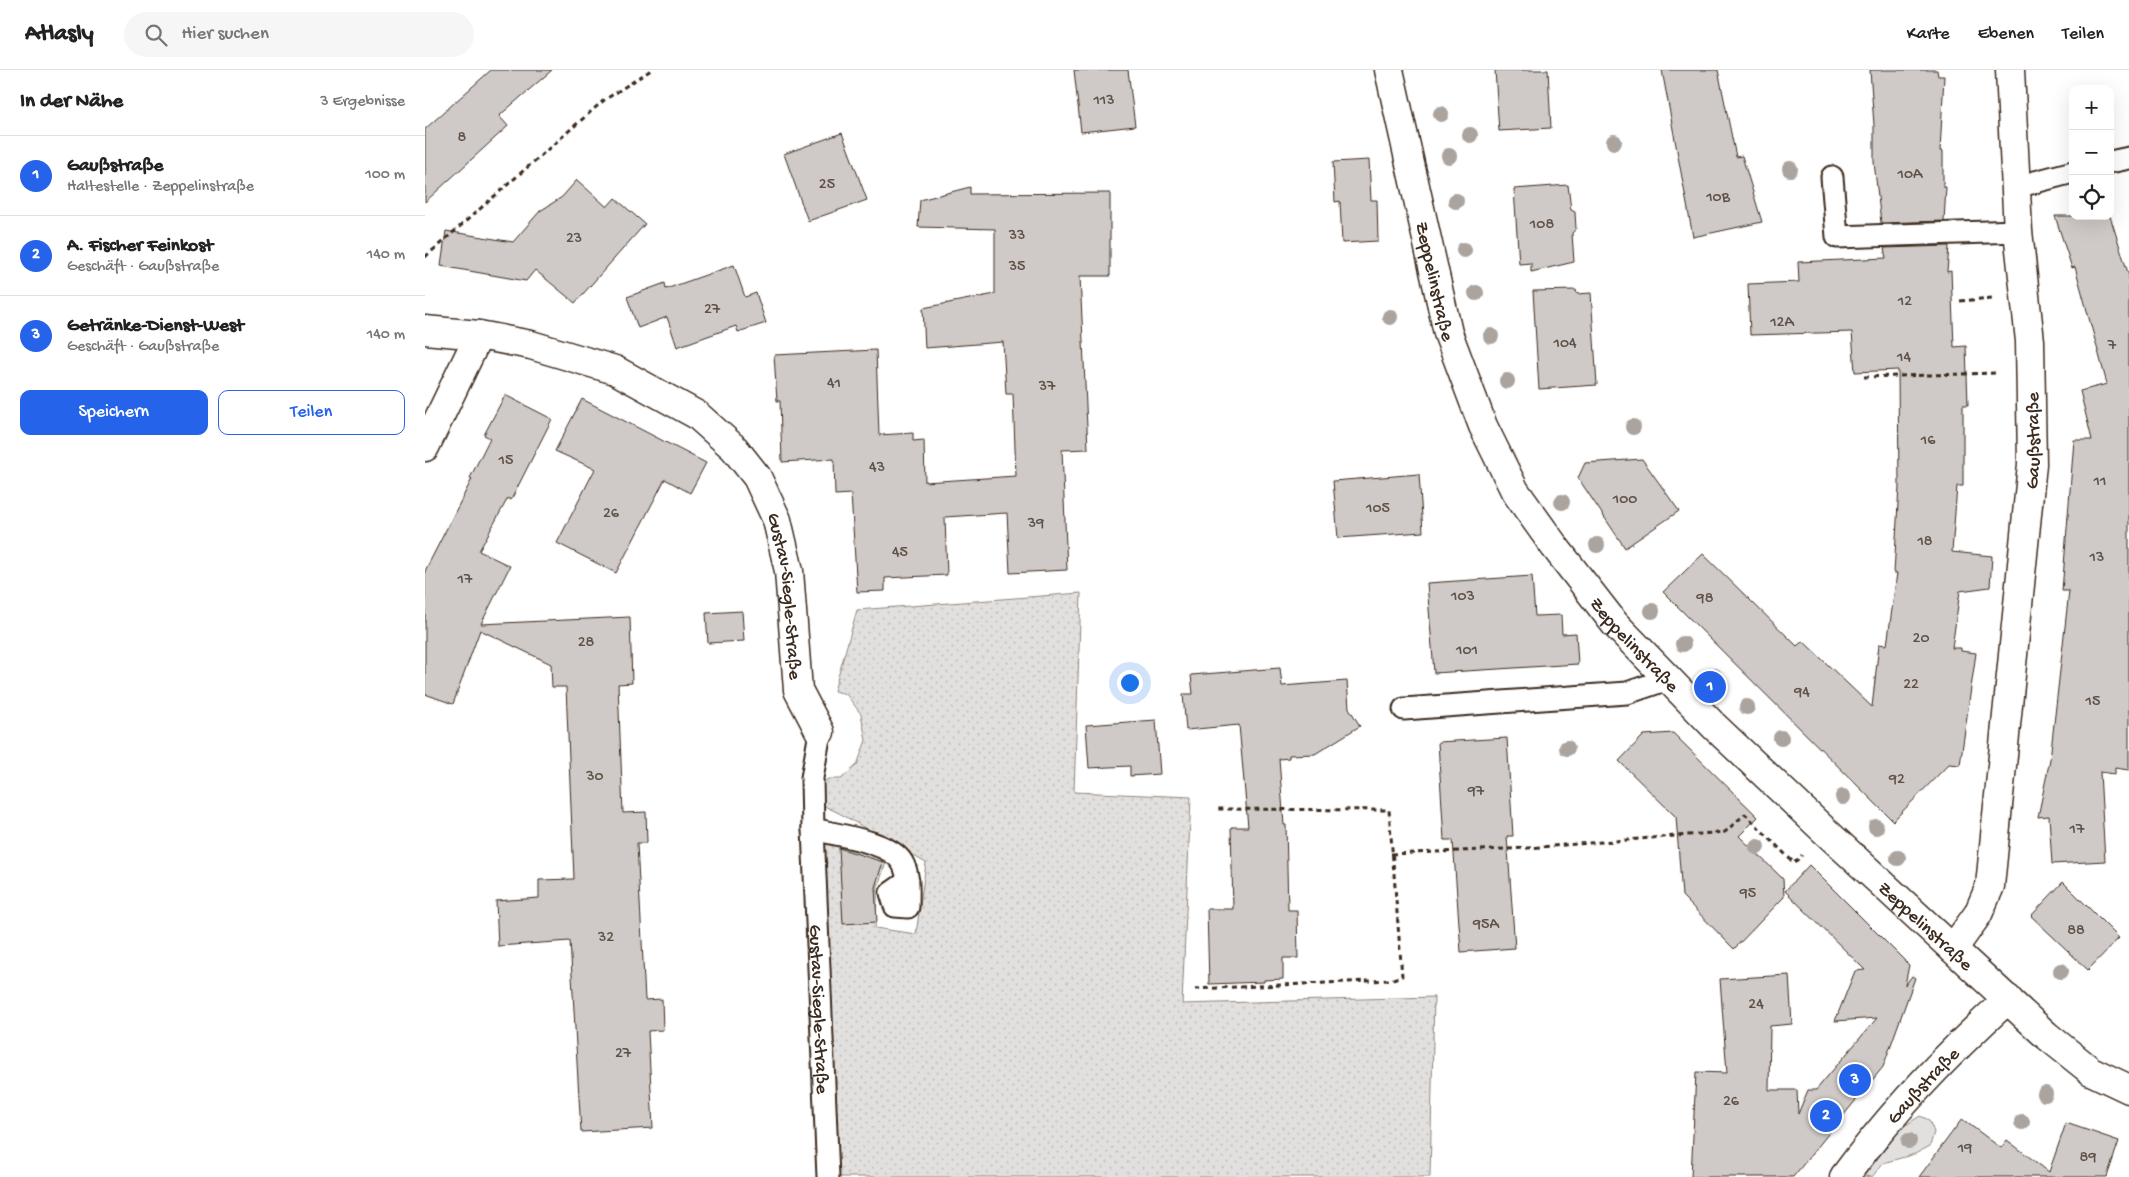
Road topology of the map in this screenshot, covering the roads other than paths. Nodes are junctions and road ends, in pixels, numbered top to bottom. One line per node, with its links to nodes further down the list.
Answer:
1 (1389, 70): 12 (street, Zeppelinstraße)
2 (2010, 70): 7 (street, Gaußstraße)
3 (2129, 158): 4 (lane)
4 (2114, 161)
5 (2069, 173): 7 (lane)
6 (1832, 177): 8 (lane)
7 (2016, 187): 8 (street, Gaußstraße)
8 (2018, 231): 17 (street, Gaußstraße)
9 (425, 330): 10 (street, Gustav-Siegle-Straße)
10 (479, 335): 11 (street); 14 (street, Gustav-Siegle-Straße)
11 (425, 447)
12 (1668, 679): 13 (lane); 17 (street, Zeppelinstraße)
13 (1404, 709)
14 (820, 732): 15 (lane, Gustav-Siegle-Straße)
15 (813, 830): 16 (lane); 20 (lane, Gustav-Siegle-Straße)
16 (908, 881)
17 (1953, 949): 18 (street, Zeppelinstraße)
18 (2008, 1000): 19 (street, Zeppelinstraße); 21 (street, Gaußstraße)
19 (2129, 1089)
20 (828, 1177)
21 (1844, 1177)

